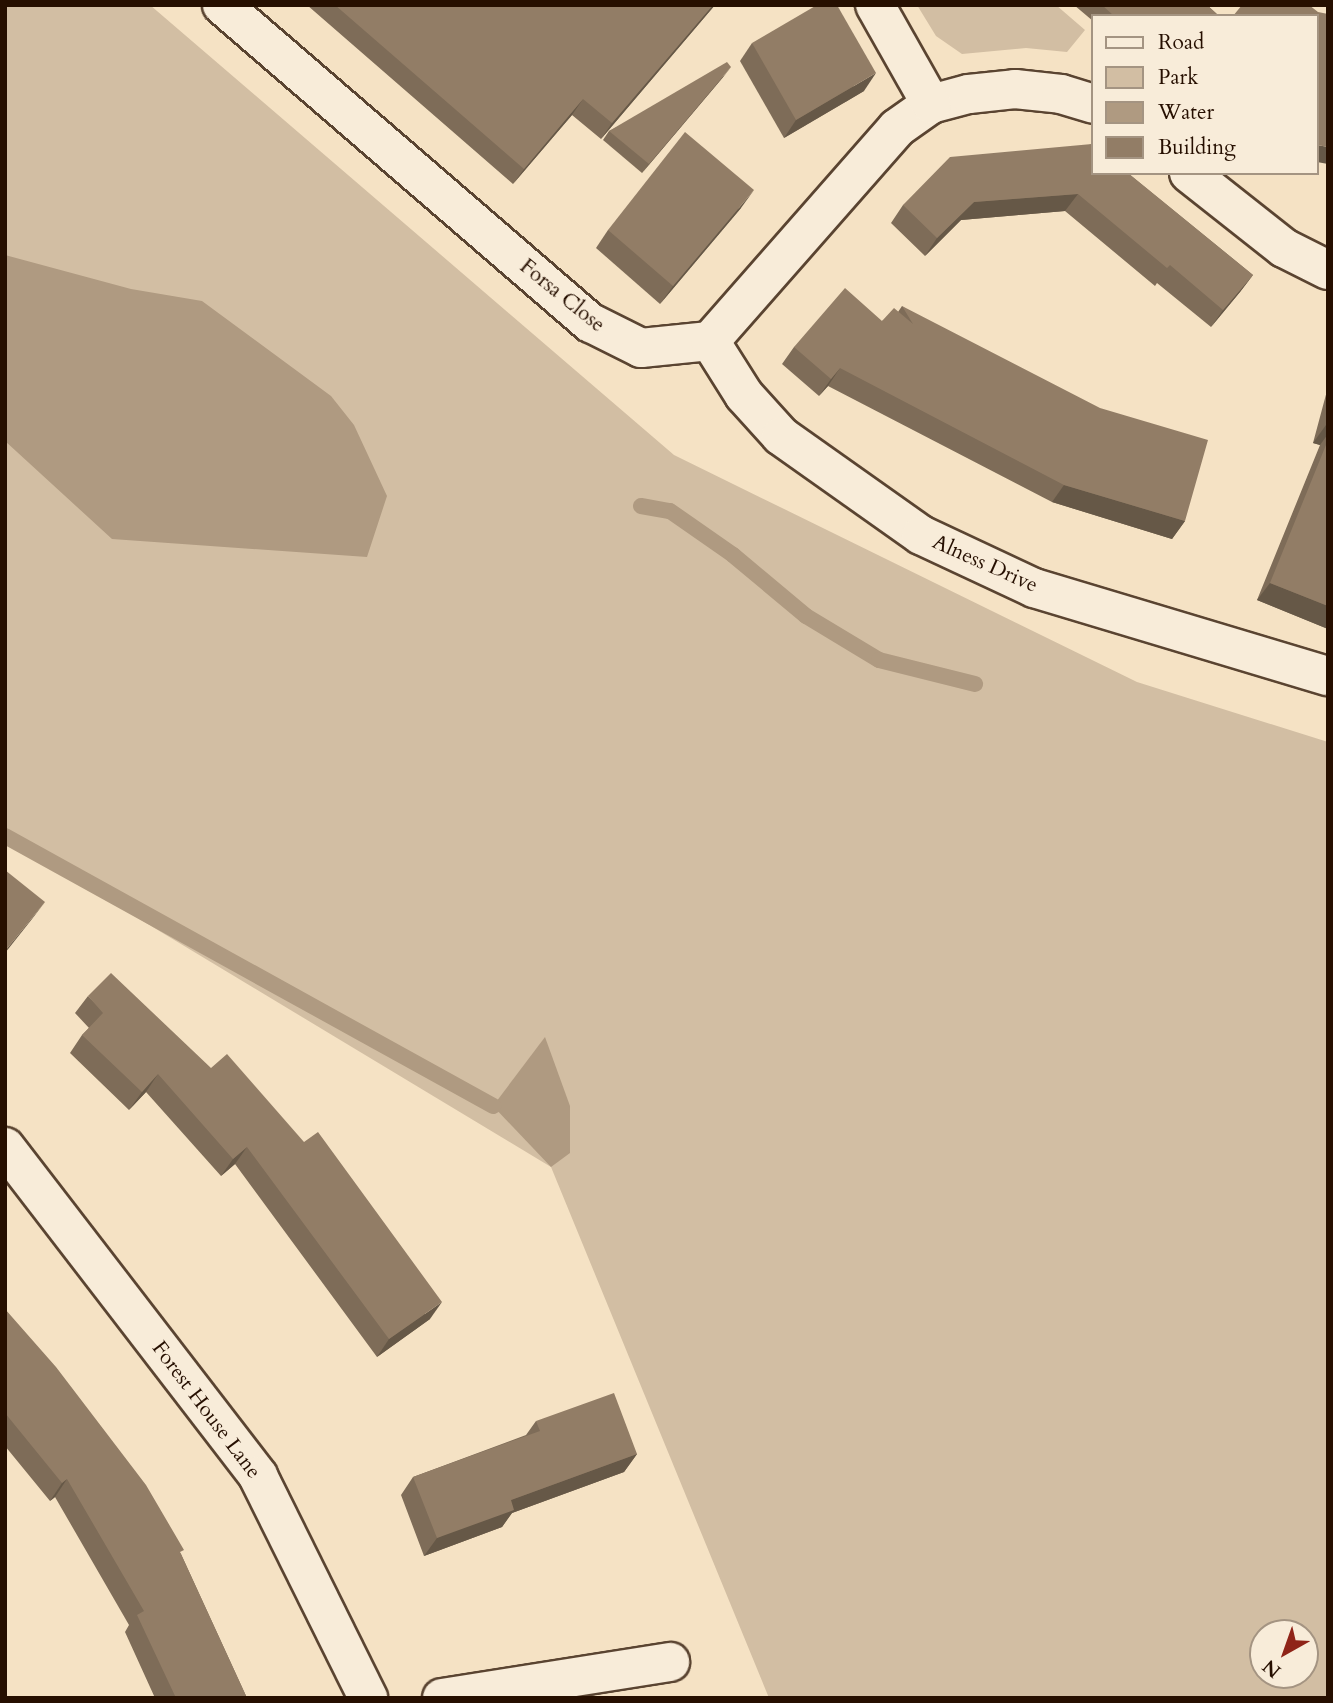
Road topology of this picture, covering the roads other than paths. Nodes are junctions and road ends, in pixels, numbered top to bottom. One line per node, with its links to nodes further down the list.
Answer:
1 (222, 5): 7 (street, Forsa Close)
2 (875, 5): 3 (street)
3 (931, 104): 4 (street); 7 (street)
4 (1092, 104)
5 (1192, 175): 6 (street)
6 (1328, 270)
7 (710, 341): 8 (street, Alness Drive)
8 (1328, 676)
9 (5, 1147): 11 (street, Forest House Lane)
10 (670, 1662): 12 (street)
11 (368, 1698)
12 (442, 1698)

